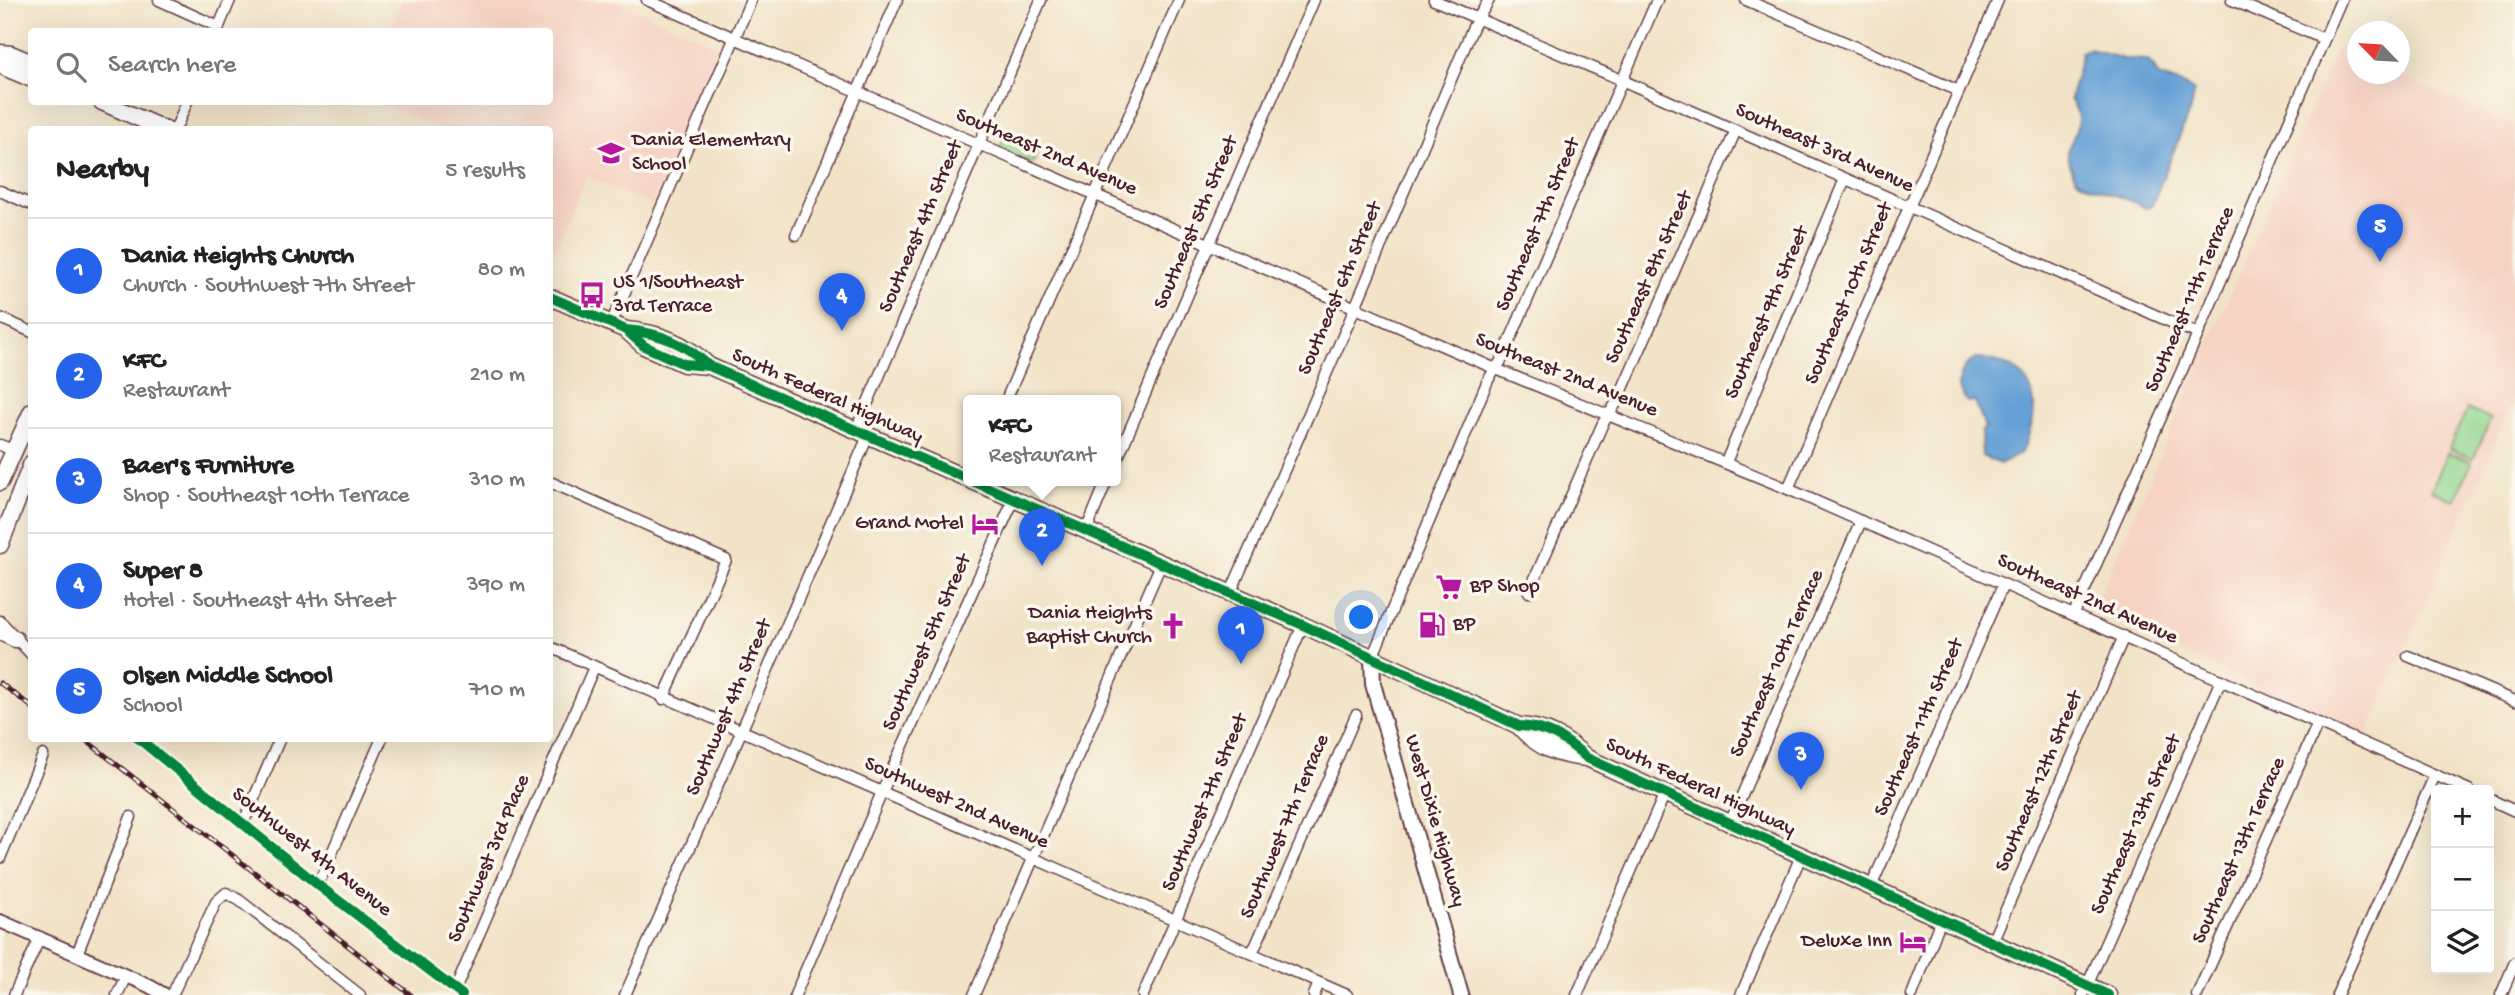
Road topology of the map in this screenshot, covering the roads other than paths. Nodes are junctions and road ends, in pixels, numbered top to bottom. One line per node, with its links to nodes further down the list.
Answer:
1 (159, 0): 17 (street)
2 (230, 0): 18 (street)
3 (647, 0): 19 (street, Southeast 2nd Avenue)
4 (751, 0): 19 (street)
5 (897, 0): 27 (street)
6 (1041, 0): 33 (street, Southeast 4th Street)
7 (1179, 0): 36 (street)
8 (1314, 0): 40 (street, Southeast 5th Street)
9 (1434, 0): 16 (street, Southeast 3rd Avenue)
10 (1489, 0): 16 (street, Southeast 6th Street)
11 (1657, 0): 25 (street, Southeast 7th Street)
12 (1746, 0): 26 (street)
13 (1998, 0): 26 (street, Southeast 10th Street)
14 (2232, 0): 20 (street)
15 (2341, 0): 20 (street, Southeast 11th Terrace)
16 (1478, 19): 25 (street, Southeast 3rd Avenue); 42 (street, Southeast 6th Street)
17 (216, 28)
18 (218, 28)
19 (735, 39): 27 (street, Southeast 2nd Avenue); 44 (street)
20 (2324, 39): 46 (street, Southeast 11th Terrace)
21 (0, 53): 22 (main road)
22 (28, 61)
23 (0, 63): 24 (main road)
24 (28, 77)
25 (1622, 80): 32 (street, Southeast 3rd Avenue); 47 (street, Southeast 7th Street)
26 (1959, 90): 38 (street, Southeast 10th Street)
27 (857, 91): 33 (street, Southeast 2nd Avenue); 39 (street)
28 (109, 105): 30 (main road)
29 (186, 105): 31 (street)
30 (157, 126)
31 (177, 126)
32 (1736, 131): 34 (street, Southeast 3rd Avenue); 49 (street, Southeast 8th Street)
33 (979, 145): 36 (street, Southeast 2nd Avenue); 51 (street, Southeast 4th Street)
34 (1845, 179): 38 (street, Southeast 3rd Avenue); 54 (street, Southeast 9th Street)
35 (0, 191): 37 (street)
36 (1095, 195): 40 (street, Southeast 2nd Avenue); 48 (street)
37 (28, 203)
38 (1908, 207): 46 (street, Southeast 3rd Avenue); 61 (street, Southeast 10th Street)
39 (796, 235)
40 (1209, 244): 42 (street, Southeast 2nd Avenue); 53 (street, Southeast 5th Street)
41 (553, 298): 44 (main road, South Federal Highway)
42 (1354, 307): 47 (street, Southeast 2nd Avenue); 69 (street, Southeast 6th Street)
43 (0, 318): 45 (street)
44 (619, 327): 51 (main road, South Federal Highway)
45 (28, 330)
46 (2198, 334): 70 (street, Southeast 11th Terrace)
47 (1496, 369): 49 (street, Southeast 2nd Avenue); 78 (street, Southeast 7th Street)
48 (1008, 395)
49 (1609, 414): 54 (street, Southeast 2nd Avenue); 68 (street, Southeast 8th Street)
50 (28, 417): 52 (main road)
51 (862, 433): 56 (main road, South Federal Highway); 85 (street, Southwest 4th Street)
52 (6, 448): 57 (main road)
53 (1121, 448)
54 (1726, 461): 61 (street, Southeast 2nd Avenue)
55 (28, 473): 65 (main road)
56 (963, 477)
57 (0, 482)
58 (553, 483): 81 (street)
59 (984, 486): 62 (main road, South Federal Highway)
60 (1105, 486): 64 (street)
61 (1788, 489): 63 (street, Southeast 2nd Avenue)
62 (1014, 499): 64 (main road, South Federal Highway); 92 (street, Southwest 5th Street)
63 (1861, 521): 67 (street, Southeast 2nd Avenue); 97 (street, Southeast 10th Terrace)
64 (1086, 531): 66 (main road, South Federal Highway)
65 (0, 545)
66 (1161, 564): 69 (main road, South Federal Highway); 101 (street)
67 (2003, 585): 70 (street, Southeast 2nd Avenue); 103 (street, Southeast 11th Street)
68 (1529, 592)
69 (1230, 594): 72 (main road, South Federal Highway)
70 (2074, 614): 74 (street, Southeast 2nd Avenue)
71 (0, 621): 73 (street)
72 (1303, 625): 78 (main road, South Federal Highway); 106 (street, Southwest 7th Street)
73 (7, 635): 76 (street)
74 (2124, 636): 80 (street, Southeast 2nd Avenue); 108 (street, Southeast 12th Street)
75 (553, 648): 79 (street, Southwest 2nd Avenue)
76 (28, 652)
77 (2408, 656): 82 (street)
78 (1372, 658): 93 (main road, South Federal Highway); 127 (main road, West Dixie Highway)
79 (594, 667): 81 (street, Southwest 2nd Avenue); 115 (street, Southwest 3rd Place)
80 (2221, 680): 84 (street, Southeast 2nd Avenue); 114 (street, Southeast 13th Street)
81 (663, 699): 85 (street, Southwest 2nd Avenue)
82 (2515, 701)
83 (1355, 716): 109 (street, Southwest 7th Terrace)
84 (2318, 723): 90 (street, Southeast 2nd Avenue); 132 (street, Southeast 13th Terrace)
85 (741, 732): 92 (street, Southwest 2nd Avenue); 121 (street, Southwest 4th Street)
86 (145, 742): 98 (street, Southwest 4th Avenue)
87 (278, 742): 98 (street)
88 (380, 742): 102 (street)
89 (43, 755): 100 (street)
90 (2435, 775): 91 (street, Southeast 2nd Avenue); 133 (street)
91 (2458, 785)
92 (882, 792): 101 (street, Southwest 2nd Avenue); 122 (street, Southwest 5th Street)
93 (1665, 793): 97 (main road, South Federal Highway); 128 (street)
94 (2494, 801): 95 (street)
95 (2515, 811)
96 (131, 817): 110 (street)
97 (1730, 823): 99 (main road, South Federal Highway)
98 (243, 824): 102 (street, Southwest 4th Avenue)
99 (1801, 856): 103 (main road, South Federal Highway); 129 (street)
100 (0, 858)
101 (1033, 859): 106 (street, Southwest 2nd Avenue); 123 (street)
102 (318, 885): 115 (street, Southwest 4th Avenue)
103 (1871, 887): 104 (main road, South Federal Highway)
104 (1941, 919): 108 (main road, South Federal Highway); 130 (street)
105 (0, 920): 107 (street)
106 (1176, 921): 109 (street, Southwest 2nd Avenue); 124 (street, Southwest 7th Street)
107 (40, 937): 110 (street); 116 (street)
108 (1992, 942): 114 (main road, South Federal Highway)
109 (1251, 953): 113 (street, Southwest 2nd Avenue)
110 (77, 954): 112 (street)
111 (2515, 962): 134 (street)
112 (126, 976): 117 (street); 118 (street)
113 (1319, 983): 125 (street); 126 (street, Southwest 2nd Avenue)
114 (2085, 990): 131 (main road, South Federal Highway)
115 (458, 992)
116 (14, 995)
117 (117, 995)
118 (164, 995)
119 (172, 995): 120 (street)
120 (359, 995)
121 (625, 995)
122 (795, 995)
123 (974, 995)
124 (1143, 995)
125 (1314, 995)
126 (1347, 995)
127 (1461, 995)
128 (1577, 995)
129 (1741, 995)
130 (1912, 995)
131 (2108, 995)
132 (2197, 995)
133 (2336, 995)
134 (2501, 995)

